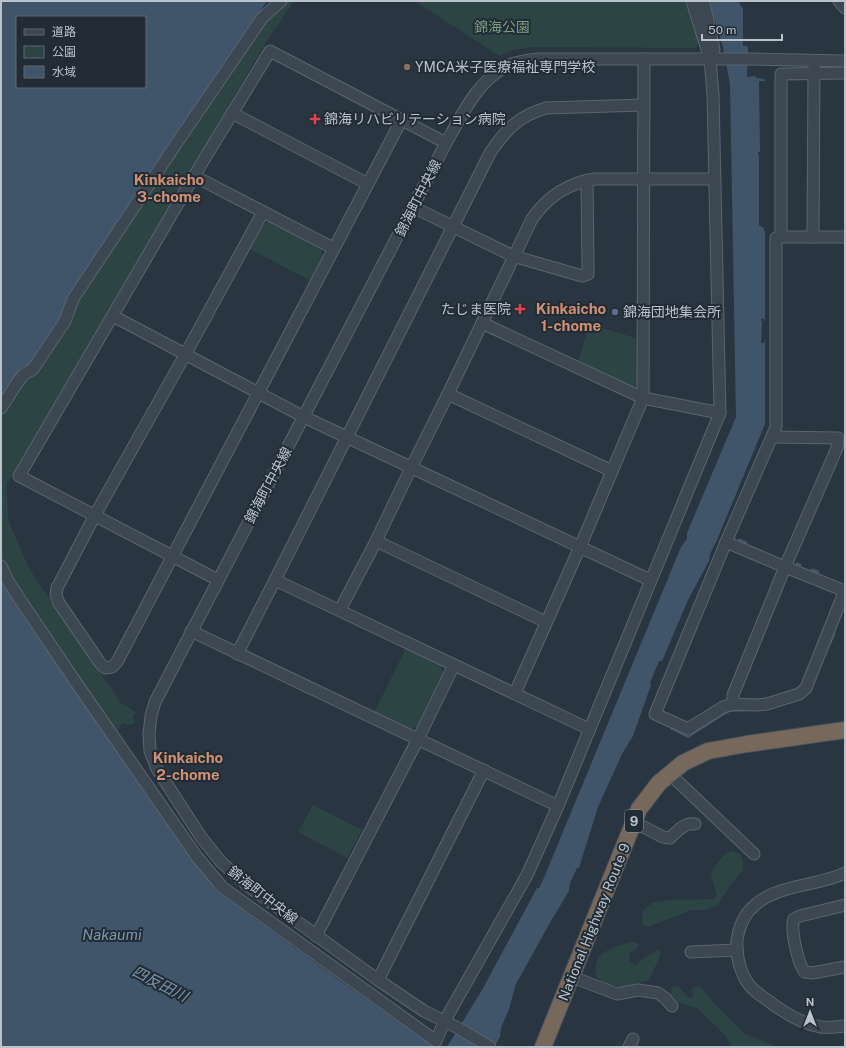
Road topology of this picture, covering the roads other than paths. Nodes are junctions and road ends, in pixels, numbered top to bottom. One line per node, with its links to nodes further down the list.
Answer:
1 (281, 1): 35 (street)
2 (692, 1): 7 (street)
3 (703, 1): 7 (street)
4 (839, 1): 5 (street)
5 (845, 8)
6 (644, 59): 7 (street, 錦海町中央線); 12 (street); 15 (street, 錦海町中央線)
7 (716, 59): 8 (street, 錦海町中央線); 18 (street)
8 (814, 60): 9 (street, 錦海町中央線); 11 (street)
9 (845, 61)
10 (845, 73): 11 (street)
11 (814, 74): 24 (street); 25 (street)
12 (644, 105): 17 (street); 23 (street)
13 (232, 113): 14 (street); 16 (street); 20 (street)
14 (402, 119): 15 (street); 20 (street)
15 (446, 143): 21 (street, 錦海町中央線)
16 (194, 176): 22 (street); 29 (street)
17 (644, 179): 18 (street); 19 (street); 34 (street)
18 (715, 179): 36 (street)
19 (587, 180): 28 (street); 28 (street)
20 (368, 184): 27 (street)
21 (413, 208): 23 (street); 37 (street, 錦海町中央線)
22 (263, 212): 27 (street); 31 (street)
23 (452, 227): 28 (street); 38 (street)
24 (781, 237): 25 (street); 39 (street)
25 (813, 237): 26 (street)
26 (845, 238)
27 (333, 248): 32 (street)
28 (514, 256): 30 (street)
29 (113, 316): 31 (street); 42 (street)
30 (482, 323): 33 (street); 34 (street)
31 (185, 355): 32 (street); 42 (street)
32 (258, 393): 37 (street); 46 (street)
33 (448, 394): 40 (street); 41 (street)
34 (643, 398): 36 (street); 41 (street)
35 (1, 408)
36 (720, 413): 51 (street)
37 (304, 417): 38 (street); 49 (street, 錦海町中央線)
38 (347, 437): 40 (street); 50 (street)
39 (772, 437): 44 (street); 48 (street)
40 (410, 468): 43 (street); 45 (street)
41 (612, 471): 45 (street)
42 (95, 515): 46 (street); 46 (street)
43 (376, 541): 53 (street); 54 (street)
44 (726, 542): 48 (street); 59 (street)
45 (580, 547): 51 (street); 54 (street)
46 (171, 556): 49 (street)
47 (1, 566): 78 (street)
48 (785, 567): 52 (street); 59 (street)
49 (218, 580): 55 (street, 錦海町中央線)
50 (275, 580): 53 (street); 56 (street)
51 (650, 580): 60 (street)
52 (845, 590): 59 (street)
53 (340, 610): 57 (street)
54 (546, 622): 58 (street)
55 (191, 631): 56 (street); 71 (street, 錦海町中央線)
56 (236, 654): 62 (street)
57 (454, 665): 58 (street); 62 (street)
58 (515, 693): 60 (street)
59 (733, 704)
60 (589, 729): 65 (street)
61 (845, 730): 64 (highway, National Highway Route 9 / 9)
62 (418, 739): 63 (street); 71 (street)
63 (484, 770): 65 (street); 76 (street)
64 (670, 774): 66 (highway, National Highway Route 9 / 9); 68 (street)
65 (558, 806): 78 (street)
66 (634, 822): 67 (street); 75 (highway, National Highway Route 9 / 9)
67 (695, 824)
68 (754, 854)
69 (845, 873): 72 (street)
70 (845, 905): 74 (street)
71 (316, 936): 76 (street, 錦海町中央線)
72 (737, 950): 73 (street); 79 (street)
73 (691, 952)
74 (845, 967)
75 (572, 977): 77 (street); 81 (highway, National Highway Route 9 / 9)
76 (378, 980): 78 (street, 錦海町中央線)
77 (672, 1006)
78 (444, 1022): 80 (street, 錦海町中央線)
79 (845, 1026)
80 (490, 1047)
81 (543, 1047)

